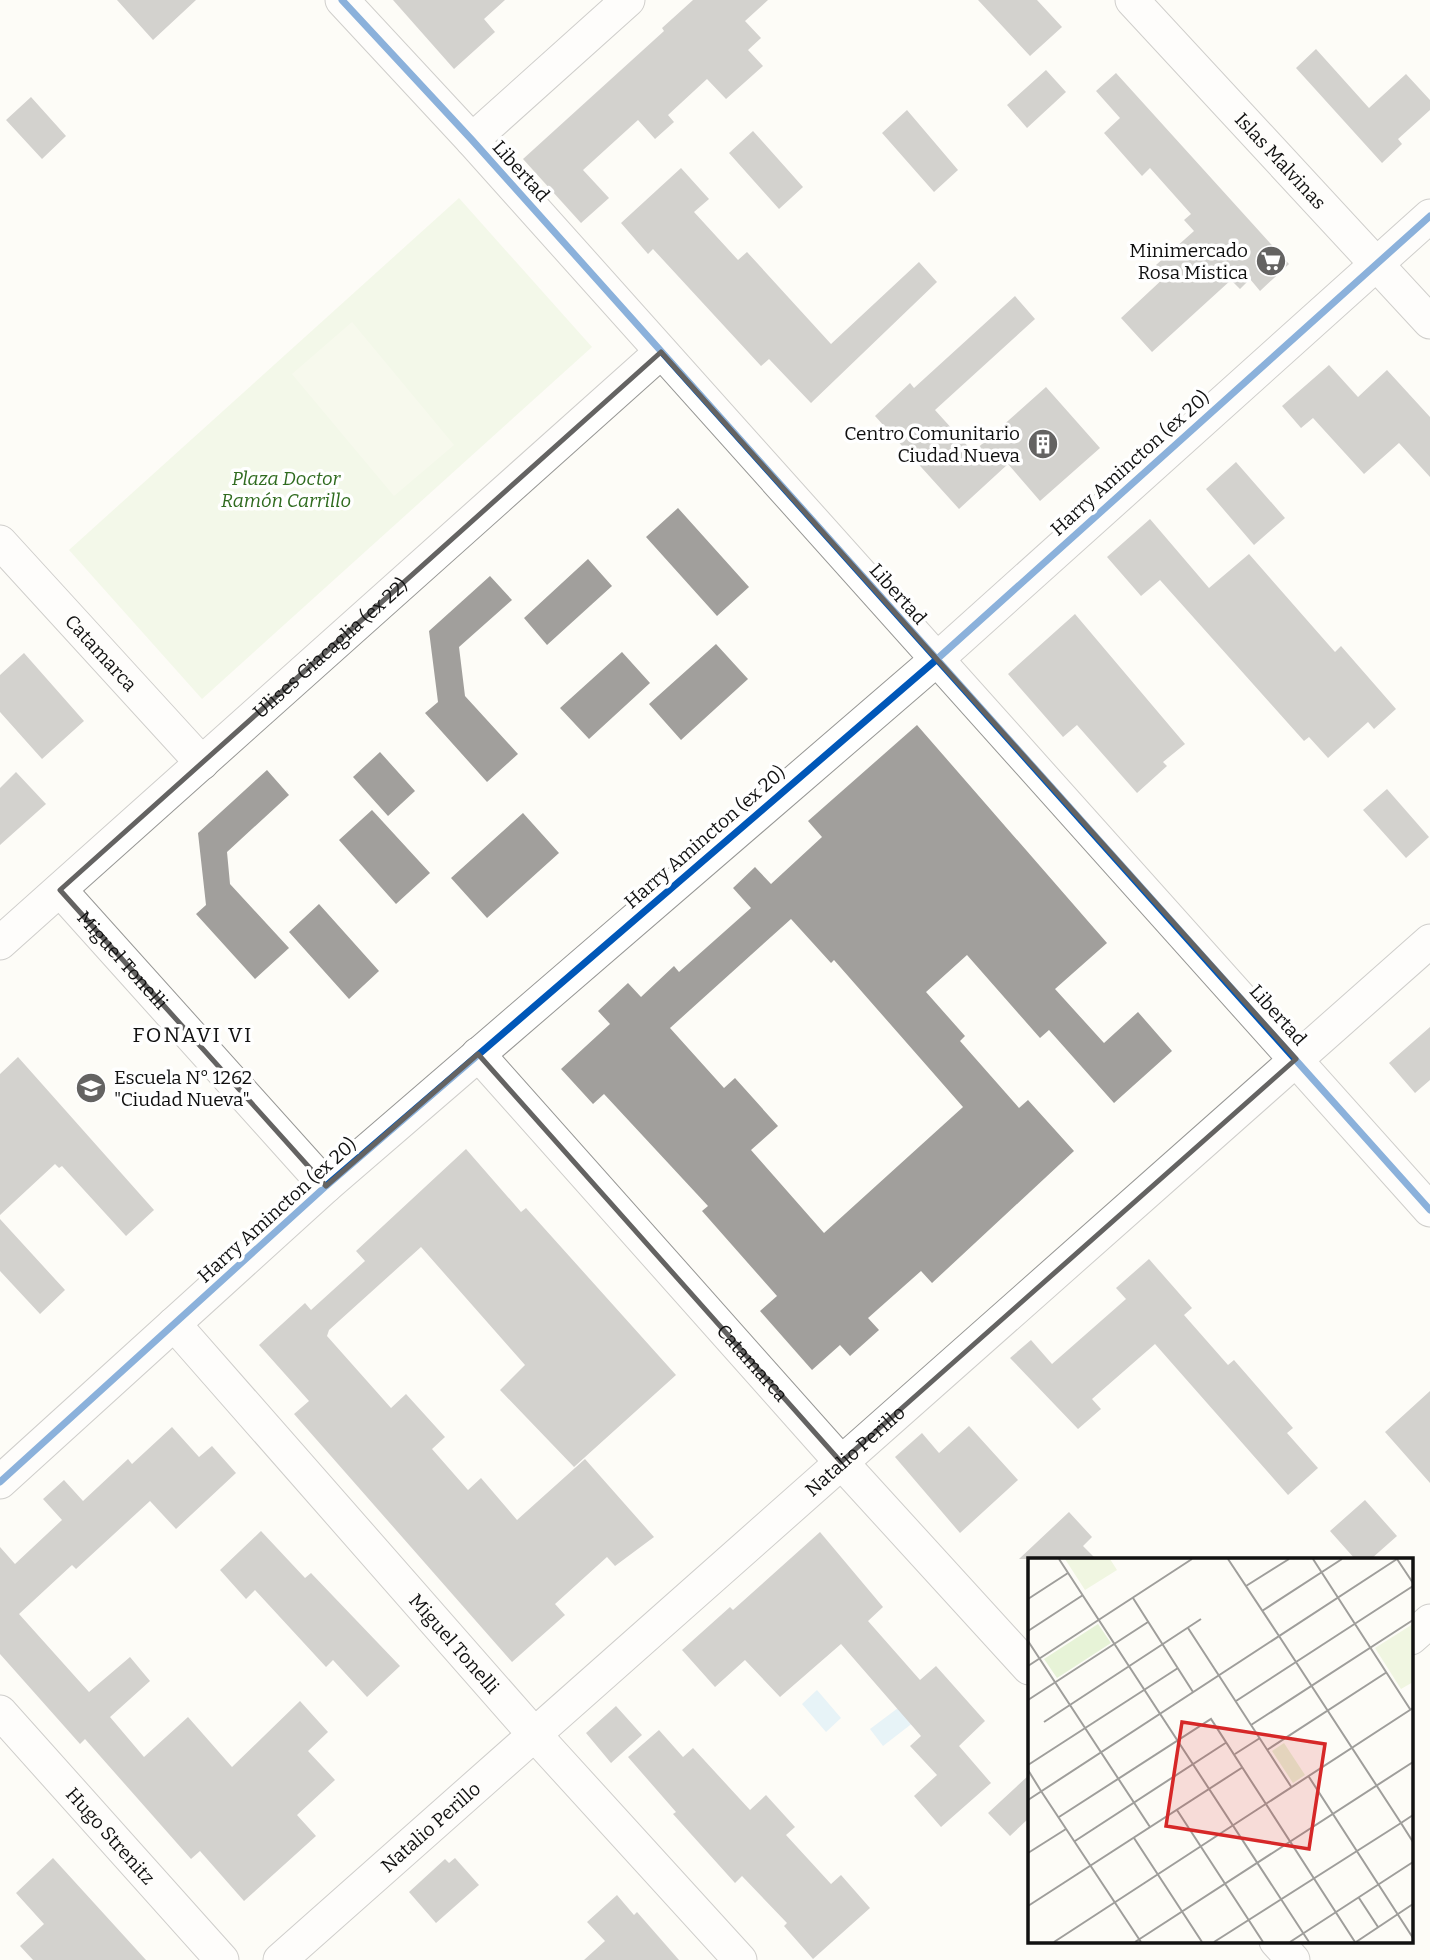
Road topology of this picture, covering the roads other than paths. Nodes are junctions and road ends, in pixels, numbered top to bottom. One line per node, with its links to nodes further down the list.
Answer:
1 (342, 0): 4 (street, Libertad)
2 (628, 0): 4 (street)
3 (1132, 0): 6 (street, Islas Malvinas)
4 (472, 140): 8 (street, Libertad)
5 (1430, 216): 6 (street, Harry Amincton (ex 20))
6 (1377, 263): 7 (street, Islas Malvinas); 10 (street, Harry Amincton (ex 20))
7 (1430, 322)
8 (662, 352): 10 (street, Libertad); 11 (street, Ulises Giacaglia (ex 22))
9 (0, 542): 11 (street, Catamarca)
10 (936, 660): 15 (street, Harry Amincton (ex 20)); 16 (street, Libertad)
11 (202, 763): 12 (street, Ulises Giacaglia (ex 22))
12 (60, 890): 14 (street, Ulises Giacaglia (ex 22)); 17 (street, Miguel Tonelli)
13 (1430, 941): 16 (street, Natalio Perillo)
14 (0, 943)
15 (478, 1054): 17 (street, Harry Amincton (ex 20)); 20 (street, Catamarca)
16 (1296, 1059): 18 (street, Libertad); 20 (street, Natalio Perillo)
17 (326, 1186): 19 (street, Harry Amincton (ex 20))
18 (1430, 1210)
19 (174, 1324): 21 (street, Harry Amincton (ex 20)); 26 (street, Miguel Tonelli)
20 (841, 1462): 24 (street, Catamarca); 26 (street, Natalio Perillo)
21 (0, 1482)
22 (1430, 1621): 23 (street)
23 (1412, 1637)
24 (1028, 1667)
25 (0, 1712): 28 (street, Hugo Strenitz)
26 (534, 1734): 29 (street, Natalio Perillo); 30 (street, Miguel Tonelli)
27 (1277, 1942): 31 (street)
28 (222, 1960)
29 (280, 1960)
30 (740, 1960)
31 (1293, 1960)

